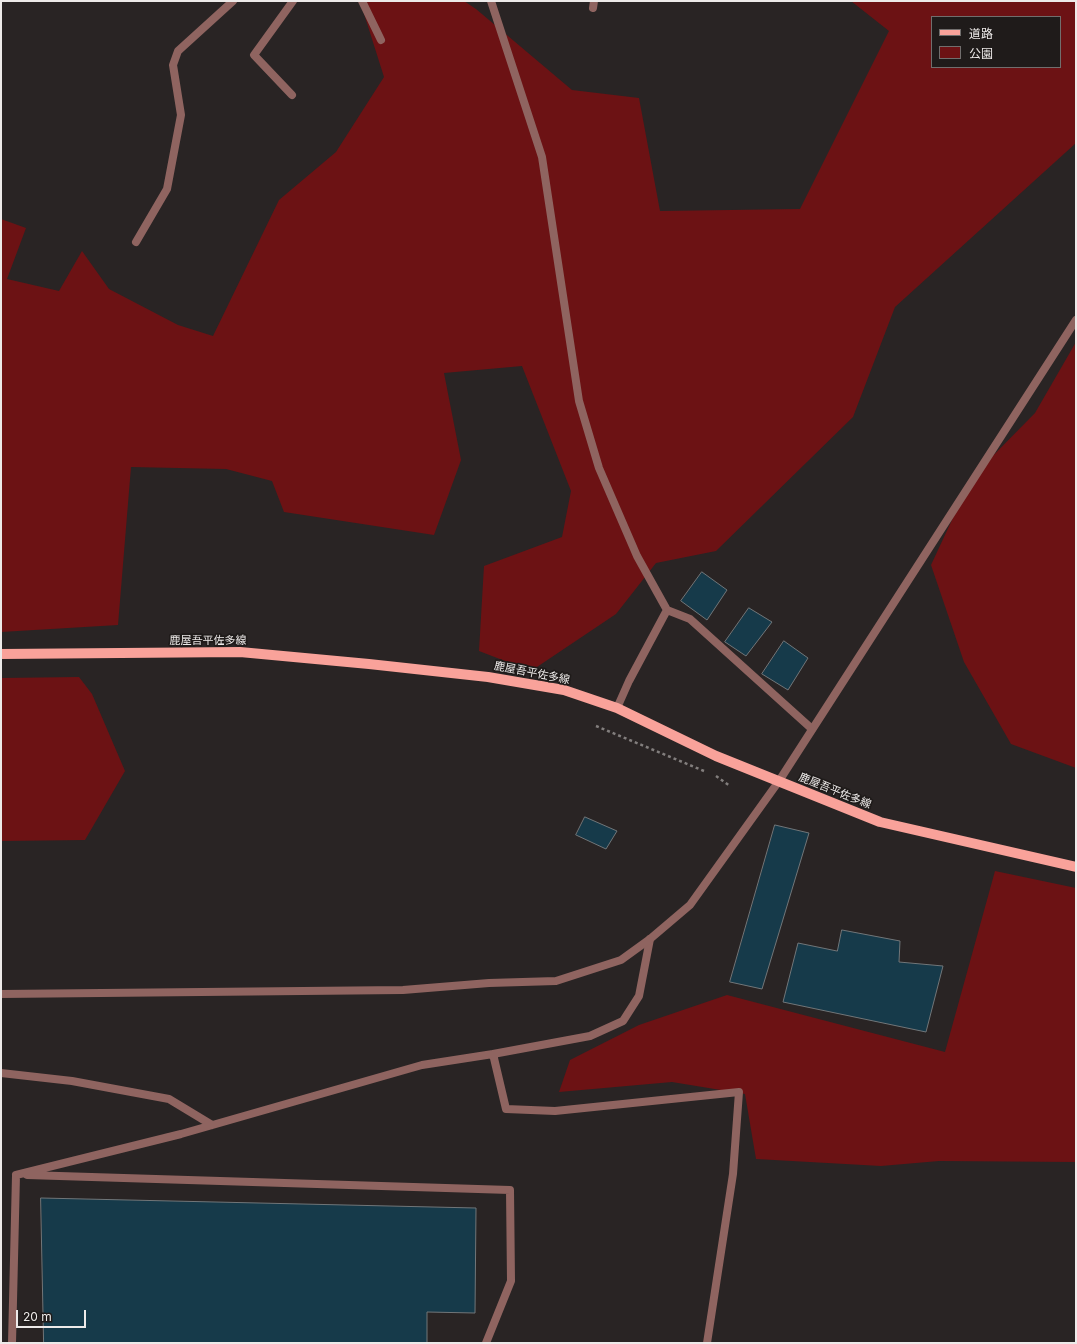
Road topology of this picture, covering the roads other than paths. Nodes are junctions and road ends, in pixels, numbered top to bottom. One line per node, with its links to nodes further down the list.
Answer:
1 (234, 1): 7 (street)
2 (292, 1): 6 (street)
3 (362, 1): 5 (street)
4 (491, 1): 9 (street)
5 (381, 40)
6 (292, 95)
7 (136, 242)
8 (1076, 320): 12 (street)
9 (667, 610): 11 (street); 12 (street)
10 (1, 654): 11 (main road, 鹿屋吾平佐多線)
11 (618, 708): 13 (main road, 鹿屋吾平佐多線)
12 (812, 729): 13 (street)
13 (779, 781): 14 (main road, 鹿屋吾平佐多線); 15 (street)
14 (1076, 867)
15 (650, 939): 16 (street); 17 (street)
16 (1, 994)
17 (493, 1054): 19 (street); 23 (street)
18 (1, 1073): 19 (street)
19 (212, 1124): 20 (street)
20 (16, 1174): 21 (street); 22 (street)
21 (12, 1343)
22 (486, 1343)
23 (707, 1343)

